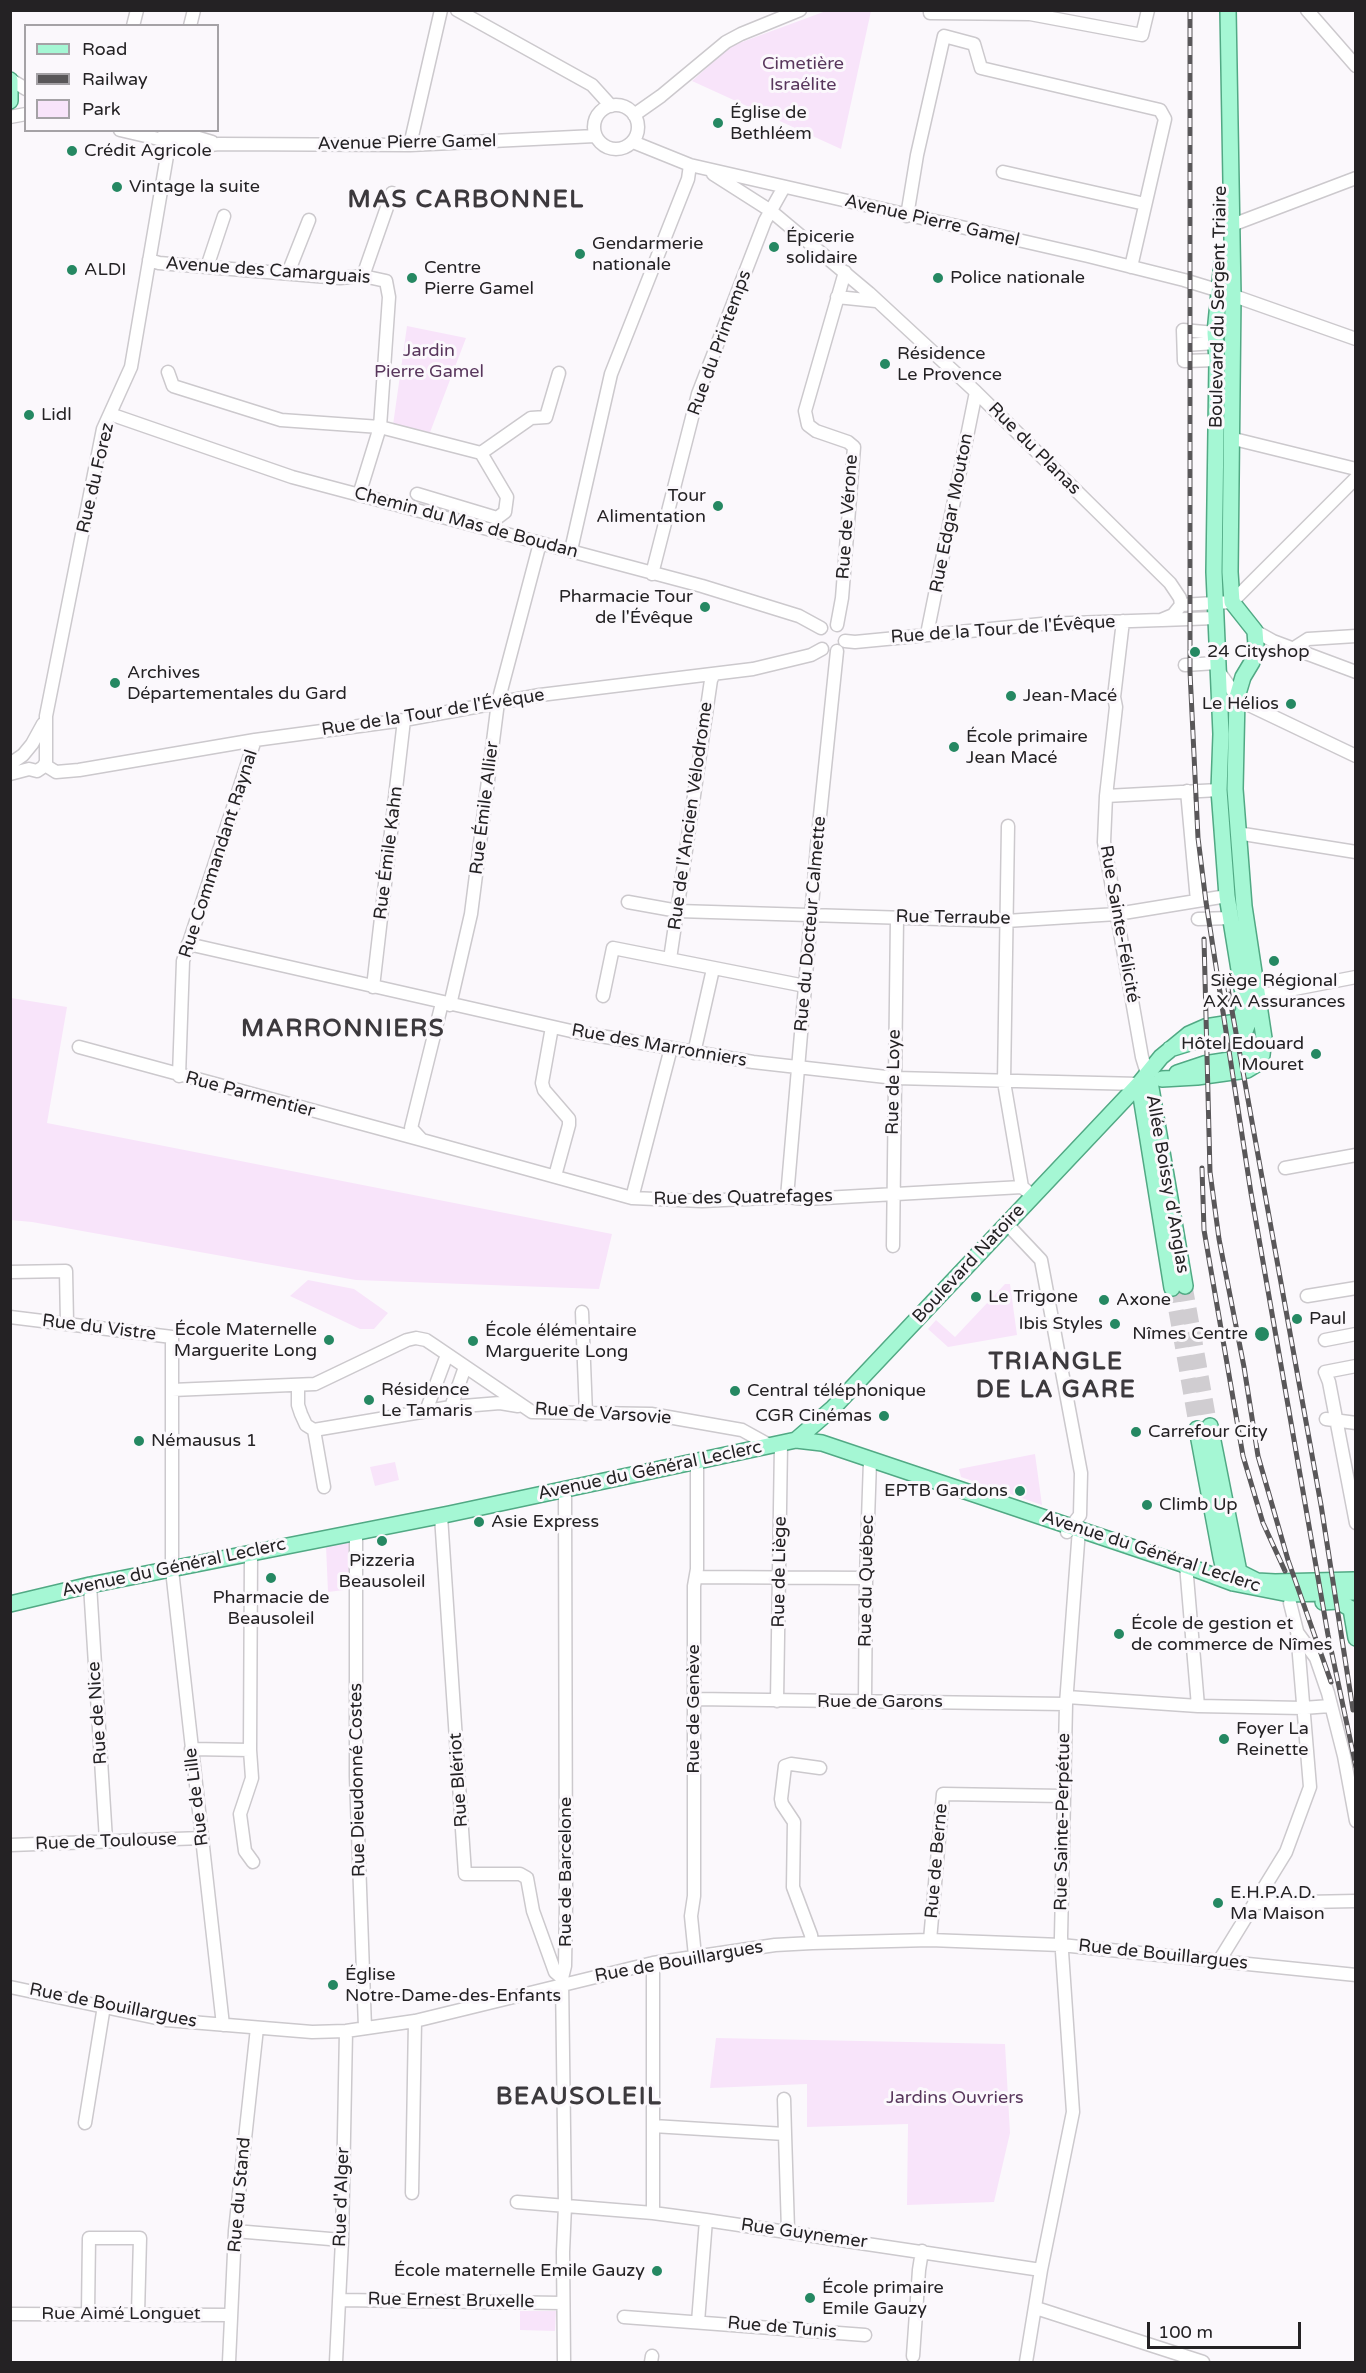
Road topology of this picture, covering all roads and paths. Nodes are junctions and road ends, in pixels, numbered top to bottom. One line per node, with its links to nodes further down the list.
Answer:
1 (441, 10): 19 (street)
2 (457, 10): 13 (street)
3 (800, 10): 14 (street)
4 (930, 10): 5 (street)
5 (1148, 10)
6 (1220, 10): 40 (main road, Boulevard du Sergent Triaire)
7 (1228, 10): 32 (main road, Boulevard du Sergent Triaire)
8 (1307, 10): 9 (street)
9 (1356, 66)
10 (11, 80): 11 (street); 12 (main road)
11 (24, 88)
12 (10, 101)
13 (611, 106): 14 (street); 17 (street)
14 (634, 115): 18 (street)
15 (139, 132): 16 (street, Avenue Pierre Gamel)
16 (167, 135): 19 (street, Avenue Pierre Gamel); 34 (street, Rue du Forez)
17 (595, 136): 18 (street); 19 (street, Avenue Pierre Gamel)
18 (633, 142): 20 (street, Avenue Pierre Gamel)
19 (410, 145)
20 (690, 165): 21 (street, Avenue Pierre Gamel); 59 (street)
21 (705, 169): 24 (street, Avenue Pierre Gamel); 28 (street, Rue du Planas)
22 (1003, 172): 27 (street)
23 (1356, 178): 32 (street)
24 (748, 179): 25 (street, Avenue Pierre Gamel); 28 (street, Rue du Planas)
25 (784, 188): 28 (street, Rue du Printemps); 30 (street, Avenue Pierre Gamel)
26 (392, 193): 39 (street)
27 (1145, 204): 30 (street); 36 (street)
28 (771, 211): 33 (street, Rue du Planas); 60 (street, Rue du Printemps)
29 (224, 216): 35 (street)
30 (907, 216): 36 (street, Avenue Pierre Gamel)
31 (309, 220): 38 (street)
32 (1232, 225): 40 (main road, Boulevard du Sergent Triaire)
33 (818, 252): 37 (street, Rue du Planas); 41 (street)
34 (149, 260): 35 (street, Avenue des Camarguais); 50 (street, Rue du Forez)
35 (207, 267): 38 (street, Avenue des Camarguais)
36 (1131, 267): 40 (street, Avenue Pierre Gamel)
37 (845, 272): 41 (street, Rue de Vérone); 42 (street, Rue du Planas)
38 (288, 273): 39 (street, Avenue des Camarguais)
39 (363, 276): 51 (street, Avenue des Camarguais)
40 (1227, 293): 43 (main road, Boulevard du Sergent Triaire); 44 (street, Avenue Pierre Gamel); 52 (main road, Boulevard du Sergent Triaire)
41 (837, 297): 42 (street); 66 (street, Rue de Vérone)
42 (876, 301): 49 (street, Rue du Planas)
43 (1216, 338): 45 (street); 45 (street, Boulevard du Sergent Triaire); 46 (main road, Boulevard du Sergent Triaire)
44 (1356, 339)
45 (1184, 345): 46 (street, Boulevard du Sergent Triaire)
46 (1217, 360): 63 (main road, Boulevard du Sergent Triaire)
47 (168, 372): 51 (street)
48 (559, 373): 53 (street)
49 (976, 392): 62 (street, Rue du Planas); 69 (street, Rue Edgar Mouton)
50 (111, 414): 57 (street, Chemin du Mas de Boudan); 80 (street, Rue du Forez)
51 (380, 428): 53 (street); 57 (street, Avenue des Camarguais)
52 (1230, 438): 54 (street); 61 (main road, Boulevard du Sergent Triaire)
53 (481, 453): 56 (street)
54 (1356, 469)
55 (1356, 478): 61 (street)
56 (417, 494)
57 (359, 495): 58 (street, Chemin du Mas de Boudan)
58 (540, 543): 59 (street, Chemin du Mas de Boudan); 79 (street, Rue Émile Allier)
59 (571, 550): 60 (street, Chemin du Mas de Boudan)
60 (652, 574): 68 (street, Chemin du Mas de Boudan)
61 (1233, 602): 63 (street); 67 (main road)
62 (1181, 605): 63 (street); 64 (street)
63 (1215, 615): 64 (street, Rue de la Tour de l'Évêque); 67 (main road); 75 (main road, Boulevard du Sergent Triaire)
64 (1161, 620): 65 (street, Rue de la Tour de l'Évêque)
65 (1123, 621): 69 (street, Rue de la Tour de l'Évêque); 91 (street, Rue Sainte-Félicité)
66 (837, 626): 68 (street); 71 (street)
67 (1249, 627): 72 (street); 78 (main road, Boulevard du Sergent Triaire)
68 (821, 628): 73 (street)
69 (927, 634): 71 (street, Rue de la Tour de l'Évêque)
70 (1356, 636): 72 (street)
71 (841, 646): 73 (street); 99 (street, Rue du Docteur Calmette)
72 (1294, 648): 76 (street)
73 (822, 649): 77 (street, Rue de la Tour de l'Évêque)
74 (1185, 665): 75 (street)
75 (1216, 666): 78 (street); 89 (main road, Boulevard du Sergent Triaire)
76 (1356, 672)
77 (714, 674): 79 (street, Rue de la Tour de l'Évêque); 98 (street, Rue de l'Ancien Vélodrome)
78 (1237, 697): 84 (street); 93 (main road, Boulevard du Sergent Triaire)
79 (498, 702): 81 (street, Rue de la Tour de l'Évêque); 113 (street, Rue Émile Allier)
80 (46, 716): 83 (street, Rue du Forez); 85 (street, Rue du Forez)
81 (404, 720): 82 (street, Rue de la Tour de l'Évêque); 110 (street, Rue Émile Kahn)
82 (255, 740): 85 (street, Rue de la Tour de l'Évêque); 105 (street, Rue Commandant Raynal)
83 (26, 752): 85 (street); 86 (street); 87 (street)
84 (1356, 756)
85 (45, 759): 87 (street)
86 (10, 764)
87 (28, 769): 88 (street)
88 (10, 774)
89 (1219, 790): 90 (street); 95 (main road, Boulevard du Sergent Triaire)
90 (1187, 791): 91 (street); 96 (street)
91 (1106, 796): 100 (street, Rue Sainte-Félicité)
92 (1008, 826): 104 (street)
93 (1237, 832): 94 (street); 111 (main road, Boulevard du Sergent Triaire)
94 (1356, 852)
95 (1227, 896): 96 (street, Rue Terraube); 102 (main road, Boulevard du Sergent Triaire)
96 (1197, 901): 100 (street, Rue Terraube)
97 (628, 903): 98 (street, Rue Terraube)
98 (678, 911): 99 (street, Rue Terraube); 106 (street, Rue de l'Ancien Vélodrome)
99 (812, 914): 101 (street, Rue Terraube); 109 (street, Rue du Docteur Calmette)
100 (1118, 914): 104 (street, Rue Terraube); 123 (street, Rue Sainte-Félicité)
101 (897, 917): 104 (street, Rue Terraube); 122 (street, Rue de Loye)
102 (1231, 918): 103 (street); 111 (main road, Boulevard du Sergent Triaire)
103 (1198, 919)
104 (1006, 921): 124 (street)
105 (188, 944): 110 (street, Rue des Marronniers); 121 (street, Rue Commandant Raynal)
106 (670, 959): 107 (street); 112 (street)
107 (713, 969): 109 (street); 119 (street)
108 (1356, 977): 111 (street)
109 (805, 986): 120 (street, Rue du Docteur Calmette)
110 (373, 987): 113 (street, Rue des Marronniers)
111 (1251, 995): 114 (main road, Boulevard du Sergent Triaire); 118 (main road); 123 (main road, Boulevard du Sergent Triaire)
112 (603, 996)
113 (446, 1004): 115 (street, Rue des Marronniers); 125 (street)
114 (1250, 1018): 118 (main road, Boulevard Natoire)
115 (552, 1027): 117 (street, Rue des Marronniers); 128 (street)
116 (79, 1047): 121 (street, Rue Parmentier)
117 (671, 1048): 119 (street, Rue des Marronniers); 132 (street)
118 (1170, 1049): 123 (main road, Boulevard Natoire)
119 (694, 1053): 120 (street, Rue des Marronniers)
120 (798, 1067): 122 (street, Rue des Marronniers); 131 (street, Rue du Docteur Calmette)
121 (179, 1076): 125 (street, Rue Parmentier)
122 (895, 1078): 124 (street, Rue des Marronniers); 130 (street, Rue de Loye)
123 (1149, 1079): 124 (street, Rue des Marronniers); 129 (main road, Boulevard Natoire); 136 (main road, Allée Boissy d'Anglas)
124 (1004, 1082): 129 (street)
125 (422, 1140): 128 (street, Rue des Quatrefages)
126 (1356, 1155): 127 (street)
127 (1285, 1168)
128 (555, 1176): 132 (street, Rue des Quatrefages)
129 (1028, 1191): 130 (street, Rue des Quatrefages); 133 (main road, Boulevard Natoire)
130 (893, 1194): 131 (street, Rue des Quatrefages); 134 (street, Rue de Loye)
131 (787, 1197): 132 (street, Rue des Quatrefages)
132 (632, 1198)
133 (1007, 1224): 157 (main road, Boulevard Natoire); 165 (street, Rue Sainte-Perpétue)
134 (893, 1246)
135 (10, 1272): 141 (street)
136 (1178, 1287)
137 (1356, 1288): 138 (street)
138 (1306, 1296)
139 (582, 1312): 152 (street)
140 (10, 1317): 141 (street, Rue du Vistre)
141 (67, 1323): 148 (street, Rue du Vistre)
142 (1356, 1334): 143 (street)
143 (1325, 1340)
144 (445, 1360): 151 (street)
145 (1356, 1366): 153 (street)
146 (465, 1367): 147 (street, Rue de Varsovie); 149 (street); 150 (street, Rue de Varsovie)
147 (298, 1385): 148 (street, Rue de Varsovie); 156 (street)
148 (172, 1390): 169 (street, Rue du Vistre)
149 (451, 1407): 150 (street); 151 (street)
150 (522, 1407): 152 (street, Rue de Varsovie)
151 (426, 1411): 156 (street)
152 (586, 1414): 157 (street, Rue de Varsovie)
153 (1331, 1419): 154 (street); 162 (street)
154 (1356, 1423)
155 (1204, 1428): 171 (main road)
156 (314, 1430): 160 (street)
157 (783, 1443): 158 (main road, Avenue du Général Leclerc); 159 (main road, Avenue du Général Leclerc); 172 (street, Rue de Liège)
158 (870, 1461): 165 (main road, Avenue du Général Leclerc); 173 (street, Rue du Québec)
159 (697, 1462): 161 (main road, Avenue du Général Leclerc); 170 (street, Rue de Genève)
160 (324, 1487)
161 (565, 1489): 163 (main road, Avenue du Général Leclerc); 207 (street, Rue de Barcelone)
162 (1354, 1507): 164 (street)
163 (441, 1516): 166 (main road, Avenue du Général Leclerc); 207 (street, Rue Blériot)
164 (1356, 1523)
165 (1072, 1529): 168 (main road, Avenue du Général Leclerc); 183 (street, Rue Sainte-Perpétue)
166 (357, 1532): 167 (main road, Avenue du Général Leclerc); 213 (street, Rue Dieudonné Costes)
167 (251, 1552): 169 (main road, Avenue du Général Leclerc); 190 (street)
168 (1186, 1565): 171 (main road, Avenue du Général Leclerc); 186 (street)
169 (172, 1570): 175 (main road, Avenue du Général Leclerc); 189 (street, Rue de Lille)
170 (696, 1577): 172 (street); 182 (street, Rue de Genève)
171 (1236, 1577): 174 (main road); 177 (main road, Avenue du Général Leclerc)
172 (780, 1578): 173 (street); 184 (street, Rue de Liège)
173 (866, 1578): 185 (street, Rue du Québec)
174 (1356, 1582)
175 (90, 1585): 178 (main road, Avenue du Général Leclerc); 195 (street, Rue de Nice)
176 (1356, 1592): 177 (main road, Avenue du Général Leclerc)
177 (1276, 1593): 179 (main road, Avenue du Général Leclerc)
178 (13, 1602)
179 (1290, 1603): 180 (street); 181 (main road)
180 (1297, 1631): 187 (street); 188 (street)
181 (1356, 1638)
182 (694, 1699): 184 (street, Rue de Garons); 203 (street, Rue de Genève)
183 (1066, 1700): 185 (street, Rue de Garons); 186 (street, Rue de Garons); 192 (street, Rue Sainte-Perpétue)
184 (777, 1701): 185 (street, Rue de Garons)
185 (865, 1701)
186 (1198, 1706): 188 (street, Rue de Garons)
187 (1330, 1706): 188 (street, Rue de Garons); 193 (street)
188 (1304, 1708): 199 (street)
189 (191, 1749): 190 (street); 194 (street, Rue de Lille)
190 (250, 1750): 197 (street)
191 (820, 1767): 201 (street)
192 (1063, 1796): 200 (street, Rue de Berne); 202 (street, Rue Sainte-Perpétue)
193 (1356, 1821)
194 (202, 1838): 195 (street, Rue de Toulouse); 211 (street, Rue de Lille)
195 (106, 1840): 196 (street, Rue de Toulouse)
196 (10, 1845)
197 (253, 1862)
198 (1356, 1901): 199 (street)
199 (1254, 1903): 204 (street)
200 (930, 1940): 201 (street, Rue de Bouillargues); 202 (street, Rue de Bouillargues)
201 (812, 1943): 203 (street, Rue de Bouillargues)
202 (1061, 1945): 204 (street, Rue de Bouillargues); 228 (street, Rue Sainte-Perpétue)
203 (695, 1956): 205 (street, Rue de Bouillargues)
204 (1219, 1961): 206 (street, Rue de Bouillargues)
205 (653, 1963): 207 (street, Rue de Bouillargues); 217 (street)
206 (1356, 1975)
207 (563, 1981): 210 (street, Rue de Bouillargues); 221 (street, Rue de Barcelone)
208 (10, 1987): 209 (street, Rue de Bouillargues)
209 (104, 2006): 211 (street, Rue de Bouillargues); 216 (street)
210 (415, 2021): 213 (street, Rue de Bouillargues); 219 (street)
211 (223, 2025): 212 (street, Rue de Bouillargues)
212 (257, 2028): 214 (street, Rue de Bouillargues); 225 (street, Rue du Stand)
213 (365, 2028): 214 (street, Rue de Bouillargues)
214 (346, 2031): 226 (street, Rue d'Alger)
215 (784, 2099): 218 (street)
216 (85, 2123)
217 (653, 2126): 218 (street); 222 (street)
218 (785, 2134): 224 (street)
219 (412, 2193)
220 (517, 2202): 221 (street, Rue Guynemer)
221 (566, 2206): 222 (street, Rue Guynemer); 230 (street, Rue de Barcelone)
222 (653, 2213): 223 (street, Rue Guynemer)
223 (706, 2220): 224 (street, Rue Guynemer); 237 (street)
224 (788, 2230): 227 (street, Rue Guynemer)
225 (235, 2231): 226 (street); 235 (street, Rue du Stand)
226 (342, 2240): 229 (street, Rue d'Alger)
227 (922, 2252): 228 (street, Rue Guynemer); 239 (street)
228 (1041, 2270): 231 (street, Rue Sainte-Perpétue)
229 (339, 2300): 230 (street, Rue Ernest Bruxelle); 241 (street, Rue d'Alger)
230 (563, 2303): 242 (street, Rue de Barcelone)
231 (1036, 2308): 243 (street, Rue Sainte-Perpétue); 244 (street)
232 (88, 2313): 233 (street, Rue Aimé Longuet); 234 (street, Rue Aimé Longuet); 234 (street)
233 (11, 2314)
234 (138, 2314): 235 (street, Rue Aimé Longuet)
235 (231, 2315): 240 (street, Rue du Stand)
236 (624, 2317): 237 (street, Rue de Tunis)
237 (698, 2322): 238 (street, Rue de Tunis)
238 (866, 2335)
239 (913, 2356)
240 (229, 2362)
241 (336, 2362)
242 (564, 2362)
243 (1026, 2362)
244 (1203, 2362)

